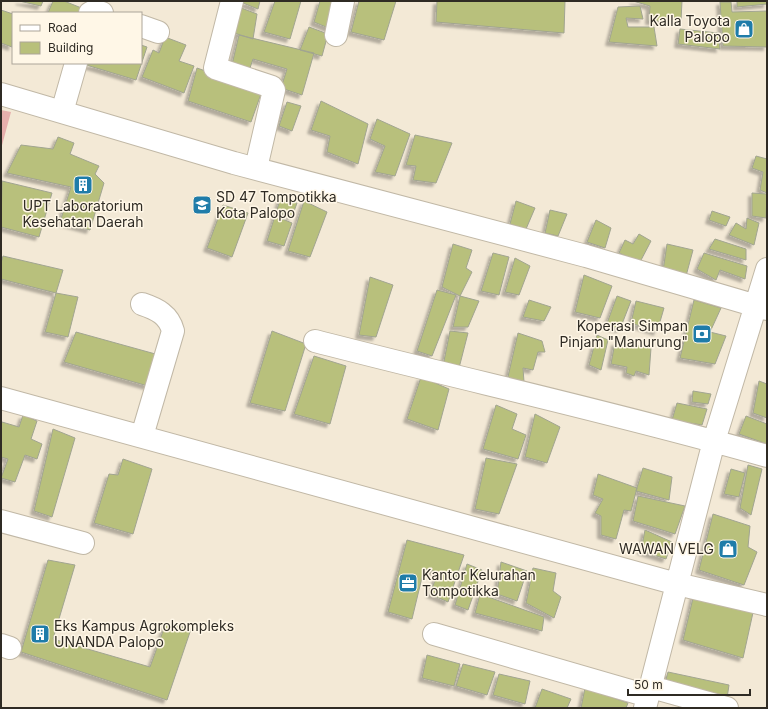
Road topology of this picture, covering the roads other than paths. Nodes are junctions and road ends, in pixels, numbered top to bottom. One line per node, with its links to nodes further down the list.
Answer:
1 (232, 1): 7 (street)
2 (343, 1): 3 (street)
3 (336, 35)
4 (76, 64): 6 (street)
5 (1, 94): 6 (street)
6 (62, 112): 7 (street)
7 (256, 168): 10 (street)
8 (767, 268): 10 (street)
9 (142, 304): 13 (street)
10 (762, 308): 14 (street)
11 (315, 341): 14 (street)
12 (1, 398): 13 (street)
13 (142, 436): 18 (street)
14 (714, 441): 15 (street); 18 (street)
15 (767, 456)
16 (1, 521): 17 (street)
17 (83, 544)
18 (677, 584): 19 (street); 21 (street)
19 (767, 605)
20 (434, 634): 21 (street)
21 (648, 697): 22 (street)
22 (727, 708)

